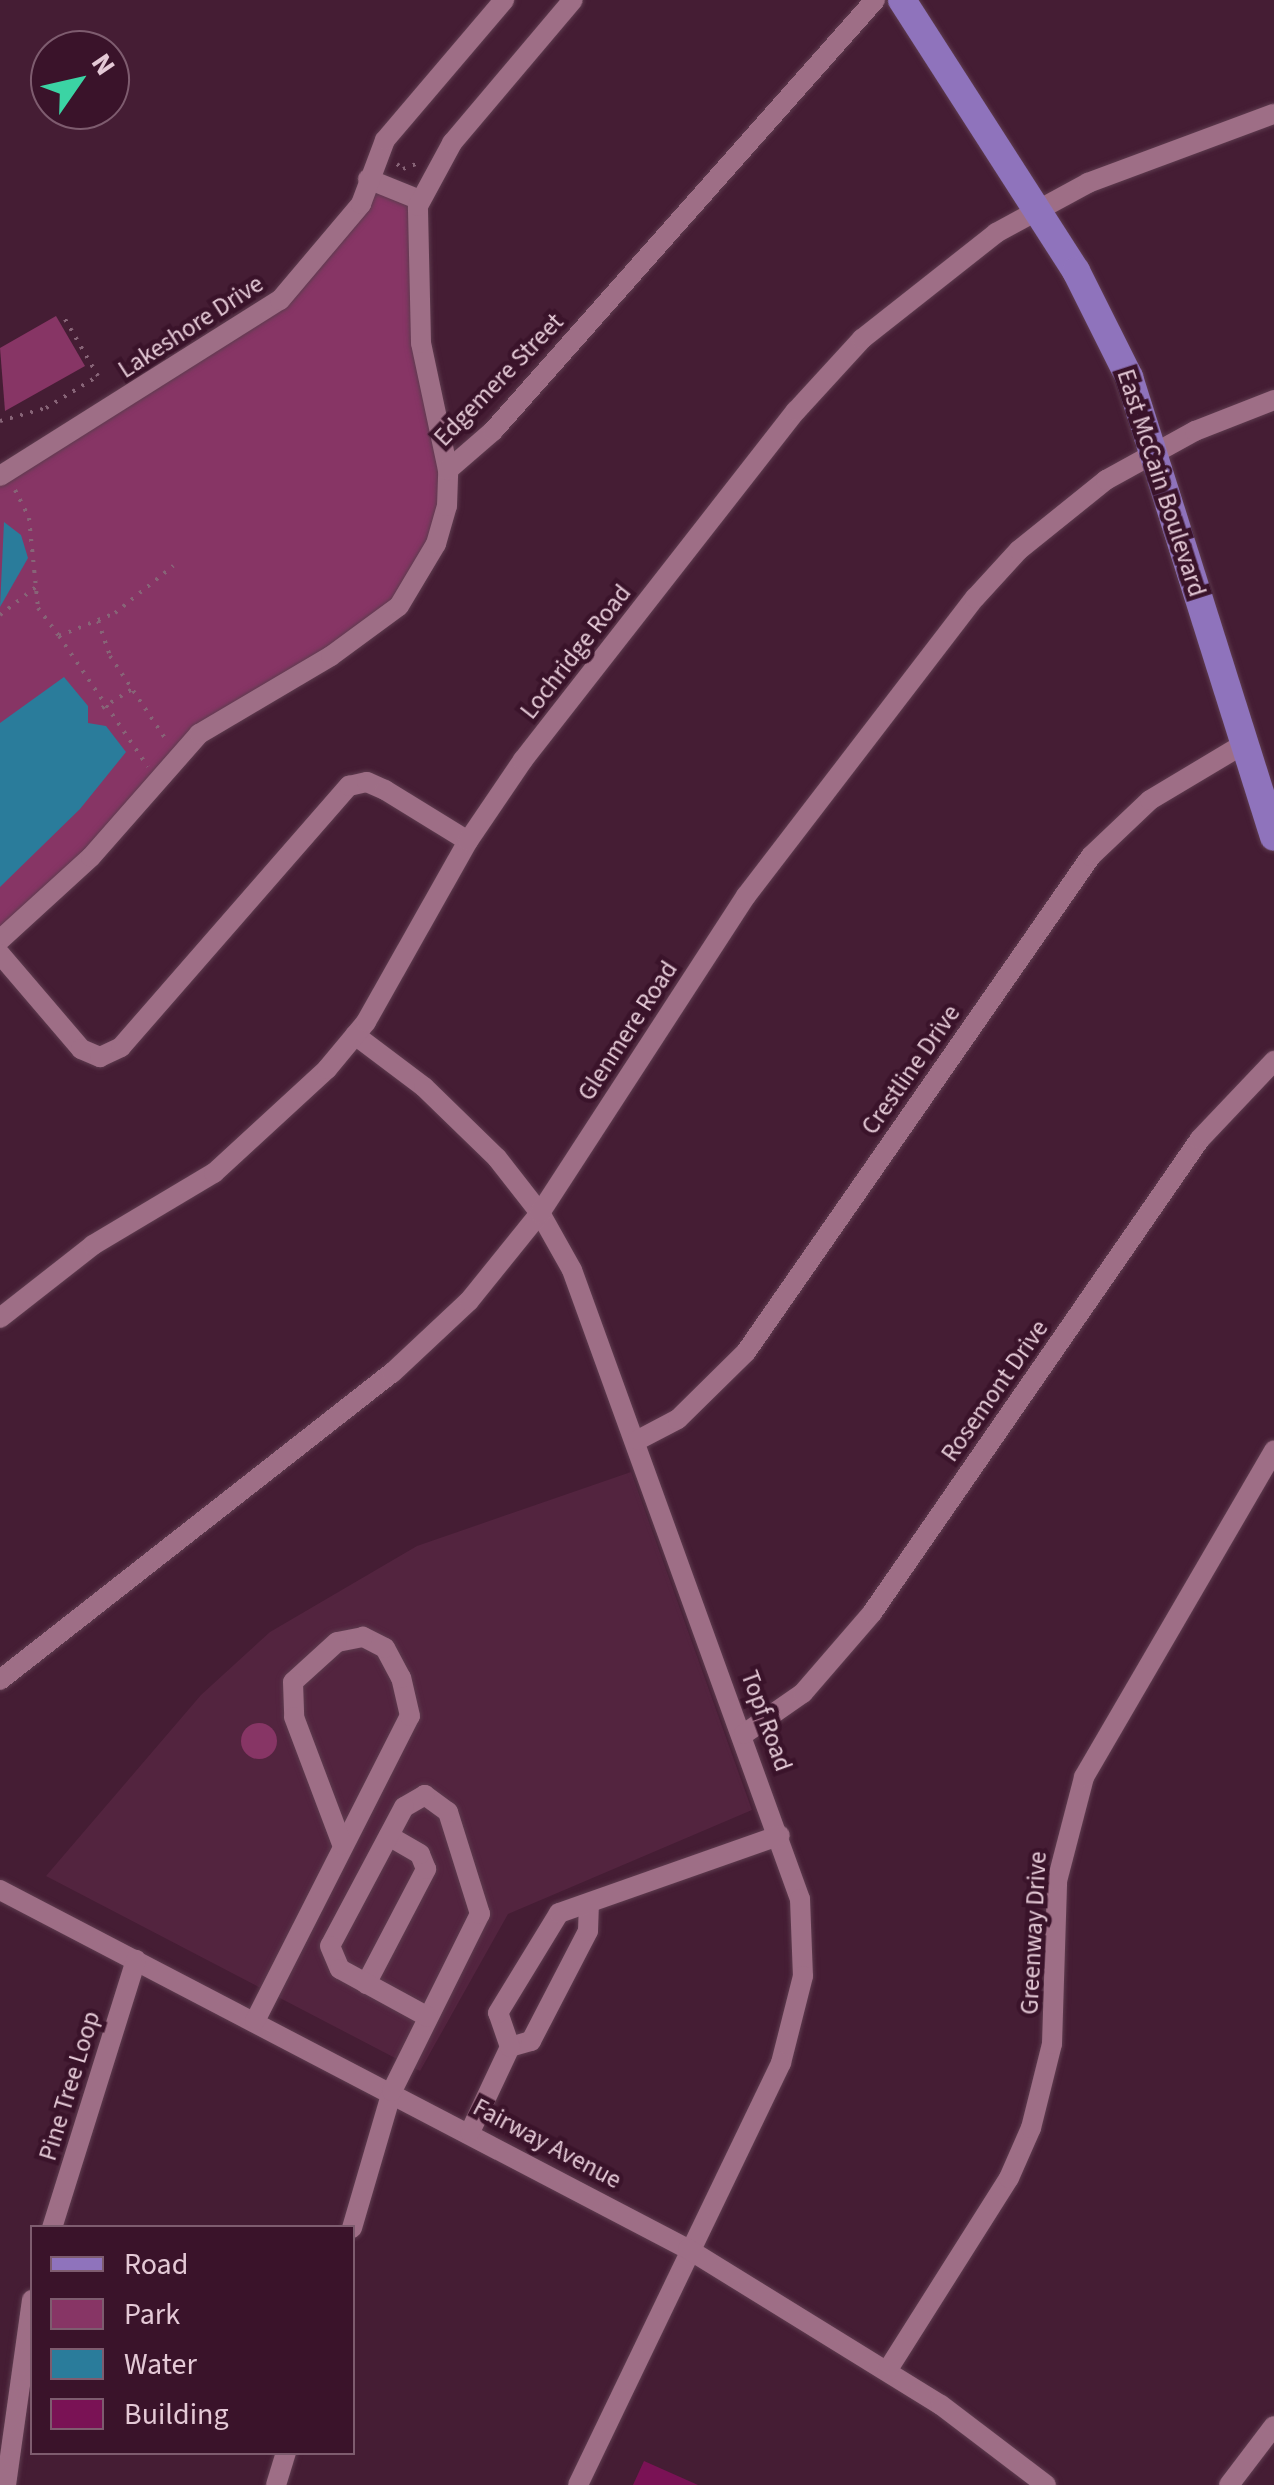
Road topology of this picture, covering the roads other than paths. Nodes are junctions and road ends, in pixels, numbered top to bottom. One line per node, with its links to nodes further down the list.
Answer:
1 (504, 0): 6 (street, Lakeshore Drive)
2 (573, 0): 7 (street)
3 (875, 0): 11 (street, Edgemere Street)
4 (902, 0): 8 (main road, East McCain Boulevard)
5 (1274, 114): 8 (street, Lochridge Road)
6 (368, 179): 7 (street); 12 (street, Lakeshore Drive)
7 (420, 200): 11 (street)
8 (1037, 211): 10 (main road, East McCain Boulevard); 15 (street, Lochridge Road)
9 (1274, 400): 10 (street, Glenmere Road)
10 (1156, 452): 13 (main road, East McCain Boulevard); 20 (street, Glenmere Road)
11 (448, 470): 16 (street, Edgemere Street)
12 (3, 474)
13 (1242, 745): 14 (main road, East McCain Boulevard); 22 (street, Crestline Drive)
14 (1274, 838)
15 (468, 842): 17 (street); 18 (street, Lochridge Road)
16 (0, 940)
17 (0, 954)
18 (355, 1035): 20 (street, Topf Road); 21 (street, Lochridge Road)
19 (1274, 1061): 25 (street, Rosemont Drive)
20 (540, 1213): 22 (street, Topf Road); 24 (street, Glenmere Road)
21 (0, 1318)
22 (638, 1440): 25 (street, Topf Road)
23 (1274, 1450): 42 (street, Greenway Drive)
24 (0, 1680)
25 (744, 1734): 26 (street, Topf Road)
26 (780, 1834): 30 (street); 40 (street, Topf Road)
27 (389, 1836): 32 (street); 32 (street); 33 (street)
28 (342, 1844): 28 (street); 34 (street)
29 (0, 1890): 31 (street, Fairway Avenue)
30 (589, 1906): 35 (street); 35 (street)
31 (136, 1960): 34 (street, Fairway Avenue); 38 (street, Pine Tree Loop)
32 (366, 1984): 33 (street)
33 (428, 2017): 36 (street)
34 (255, 2021): 36 (street, Fairway Avenue)
35 (510, 2047): 37 (street)
36 (392, 2092): 37 (street, Fairway Avenue); 39 (street)
37 (470, 2132): 40 (street, Fairway Avenue)
38 (53, 2225)
39 (353, 2225)
40 (688, 2249): 42 (street, Fairway Avenue); 47 (street, Topf Road)
41 (30, 2314): 45 (street)
42 (887, 2371): 48 (street, Fairway Avenue)
43 (1274, 2426): 49 (street)
44 (285, 2455): 46 (street)
45 (6, 2485)
46 (276, 2485)
47 (578, 2485)
48 (1046, 2485)
49 (1229, 2485)

